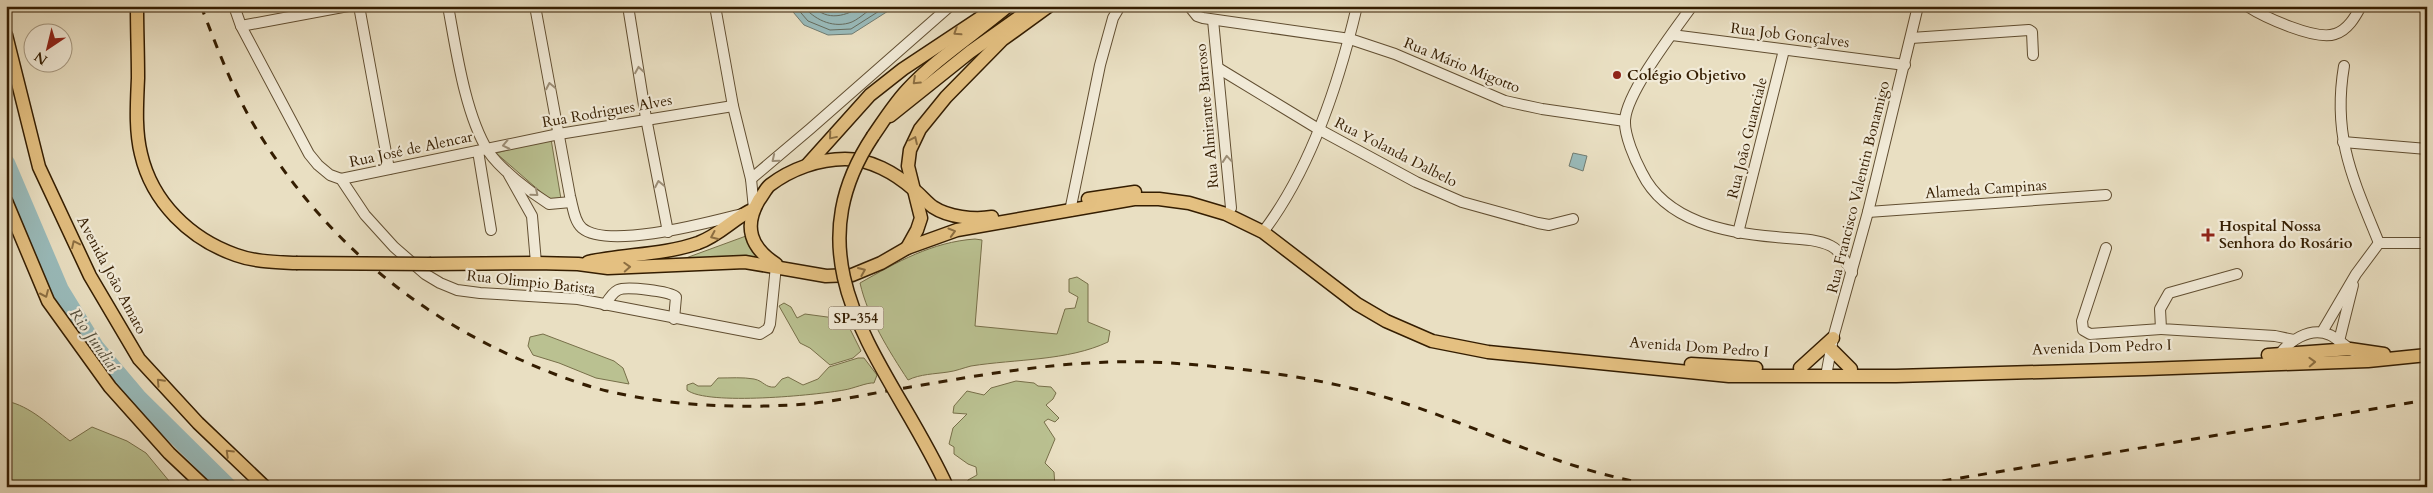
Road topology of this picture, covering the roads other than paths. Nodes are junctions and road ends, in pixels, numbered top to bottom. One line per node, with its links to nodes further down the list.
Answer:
1 (137, 6): 64 (main road, bridge)
2 (234, 6): 22 (street, Rua Olimpio Batista)
3 (348, 6): 22 (street)
4 (359, 6): 43 (street)
5 (448, 6): 40 (street)
6 (535, 6): 37 (street, one-way to 6)
7 (628, 6): 33 (street, one-way to 7)
8 (715, 6): 32 (street)
9 (950, 6): 44 (street, one-way to 44)
10 (998, 6): 41 (main road, one-way to 41)
11 (1008, 6): 34 (main road, SP-354, one-way to 34)
12 (1034, 6): 34 (main road, SP-354)
13 (1049, 6): 46 (main road, one-way to 13)
14 (1120, 6): 50 (street)
15 (1189, 6): 21 (street, Rua Mário Migotto)
16 (1357, 6): 26 (street)
17 (1692, 6): 24 (street)
18 (1918, 6): 25 (street, Rua Francisco Valentin Bonamigo)
19 (2248, 6): 20 (street)
20 (2361, 6)
21 (1213, 20): 26 (street, Rua Mário Migotto); 31 (street, Rua Almirante Barroso)
22 (241, 26): 45 (street, Rua Olimpio Batista)
23 (6, 35): 86 (main road, Avenida João Amato, one-way to 23)
24 (1672, 35): 27 (street, Rua Job Gonçalves); 35 (street)
25 (1911, 38): 28 (street); 29 (street, Rua Francisco Valentin Bonamigo)
26 (1350, 39): 35 (street, Rua Mário Migotto); 36 (street)
27 (1784, 50): 29 (street, Rua Job Gonçalves); 59 (street, Rua João Guanciale)
28 (2033, 55)
29 (1904, 65): 53 (street, Rua Francisco Valentin Bonamigo)
30 (2344, 66): 38 (street)
31 (1218, 68): 36 (street, Rua Yolanda Dalbelo); 51 (street, Rua Almirante Barroso, one-way to 31)
32 (733, 106): 33 (street, Rua Rodrigues Alves); 44 (street)
33 (646, 118): 37 (street, Rua Rodrigues Alves); 58 (street, one-way to 33)
34 (886, 119): 87 (main road, SP-354, bridge)
35 (1625, 120): 59 (street)
36 (1320, 130): 55 (street, Rua Yolanda Dalbelo); 56 (street)
37 (559, 134): 40 (street, Rua Rodrigues Alves, one-way to 40); 49 (street)
38 (2343, 142): 39 (street); 60 (street)
39 (2427, 149)
40 (482, 150): 42 (street); 43 (street, Rua José de Alencar); 57 (street)
41 (808, 164): 46 (main road); 52 (main road)
42 (505, 168): 49 (street, one-way to 49); 64 (street)
43 (389, 169): 45 (street, Rua José de Alencar)
44 (751, 178): 52 (street)
45 (341, 179): 70 (street, Rua Olimpio Batista)
46 (912, 188): 54 (main road); 62 (main road)
47 (2106, 196): 53 (street, Alameda Campinas)
48 (6, 201): 85 (main road, one-way to 85)
49 (571, 202): 58 (street)
50 (1070, 207): 51 (main road, Avenida Dom Pedro I); 54 (main road, Avenida Dom Pedro I); 56 (main road, Avenida Dom Pedro I)
51 (1231, 208): 56 (main road, Avenida Dom Pedro I)
52 (748, 211): 58 (street); 65 (main road, one-way to 65); 66 (main road)
53 (1868, 212): 67 (street, Rua Francisco Valentin Bonamigo)
54 (1030, 215): 62 (main road, one-way to 54)
55 (1573, 220)
56 (1265, 229): 82 (main road, Avenida Dom Pedro I); 84 (main road, Avenida Dom Pedro I)
57 (491, 230)
58 (668, 232)
59 (1738, 233): 67 (street)
60 (2379, 243): 61 (street); 69 (street)
61 (2427, 243)
62 (907, 248): 66 (main road, one-way to 62)
63 (2106, 248): 72 (street)
64 (536, 263): 65 (main road)
65 (578, 264): 66 (main road, one-way to 66)
66 (778, 267): 71 (street, Rua Olimpio Batista)
67 (1852, 273): 76 (street, Rua Francisco Valentin Bonamigo)
68 (2237, 274): 72 (street)
69 (2356, 274): 73 (street); 75 (street)
70 (605, 305): 71 (street, Rua Olimpio Batista); 71 (street)
71 (674, 319)
72 (2162, 329): 74 (street)
73 (2322, 332): 74 (street); 75 (street)
74 (2294, 340): 80 (street)
75 (2340, 341): 77 (street)
76 (1832, 344): 82 (main road); 83 (main road); 84 (street, Rua Francisco Valentin Bonamigo)
77 (2350, 349): 79 (main road, Avenida Dom Pedro I); 80 (main road, Avenida Dom Pedro I); 81 (street)
78 (2427, 355): 79 (main road, Avenida Dom Pedro I)
79 (2409, 357): 81 (main road, Avenida Dom Pedro I)
80 (2276, 359): 81 (main road, Avenida Dom Pedro I, one-way to 81); 83 (main road, Avenida Dom Pedro I); 84 (main road, Avenida Dom Pedro I)
81 (2368, 361)
82 (1800, 368): 84 (main road, Avenida Dom Pedro I)
83 (1852, 369): 84 (main road, Avenida Dom Pedro I)
84 (1827, 373)
85 (205, 487)
86 (265, 487)
87 (947, 487)

